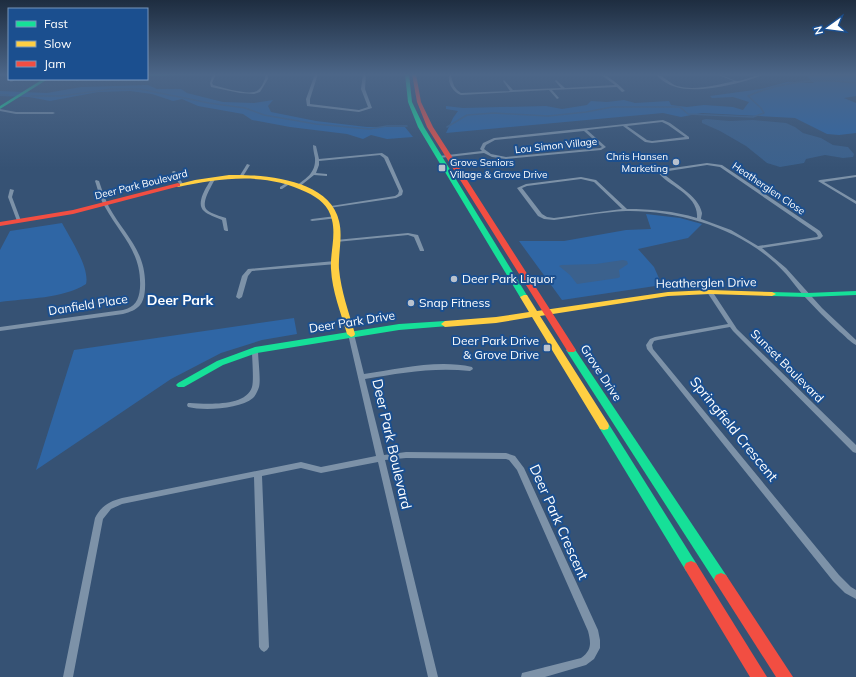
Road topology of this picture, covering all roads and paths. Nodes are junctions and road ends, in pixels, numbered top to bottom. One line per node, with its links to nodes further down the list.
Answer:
1 (313, 106): 2 (street)
2 (369, 106)
3 (412, 106): 11 (main road, Grove Drive)
4 (420, 106): 11 (main road, Grove Drive)
5 (0, 109): 6 (street)
6 (53, 113)
7 (624, 125): 7 (street, Lou Simon Village); 8 (street, Lou Simon Village)
8 (585, 130): 10 (street, Lou Simon Village); 10 (street, Lou Simon Village)
9 (314, 146): 12 (street)
10 (483, 150): 11 (street, Lou Simon Village)
11 (443, 154): 43 (main road, Grove Drive); 44 (main road, Grove Drive)
12 (317, 160): 15 (street); 27 (street)
13 (248, 165): 18 (street)
14 (174, 172): 21 (street)
15 (314, 174): 16 (street); 22 (street)
16 (326, 176)
17 (856, 176): 25 (street)
18 (241, 177): 19 (main road, Deer Park Boulevard); 22 (main road, Deer Park Boulevard)
19 (213, 179): 21 (main road, Deer Park Boulevard); 34 (street)
20 (97, 181): 26 (street)
21 (181, 184): 26 (main road, Deer Park Boulevard)
22 (293, 184): 23 (street); 27 (main road, Deer Park Boulevard)
23 (281, 188)
24 (12, 190): 32 (street)
25 (856, 203)
26 (106, 204): 32 (main road, Deer Park Boulevard); 46 (street, Danfield Place)
27 (331, 208): 29 (main road, Deer Park Boulevard)
28 (626, 210): 28 (street); 30 (street)
29 (336, 217): 31 (street); 35 (main road, Deer Park Boulevard)
30 (699, 219): 36 (street); 36 (street, Heatherglen Close)
31 (312, 220)
32 (19, 221): 33 (main road, Deer Park Boulevard)
33 (0, 224)
34 (226, 230)
35 (336, 241): 37 (street); 38 (main road, Deer Park Boulevard)
36 (758, 247): 41 (street)
37 (422, 250)
38 (335, 263): 42 (street); 47 (main road, Deer Park Boulevard)
39 (710, 292): 41 (main road, Heatherglen Drive); 43 (main road, Heatherglen Drive); 45 (street, Sunset Boulevard)
40 (856, 293): 41 (main road, Heatherglen Drive)
41 (807, 295): 48 (street)
42 (239, 297)
43 (547, 312): 44 (main road, Heatherglen Drive); 63 (main road, Grove Drive)
44 (534, 314): 47 (main road, Deer Park Drive); 62 (main road, Grove Drive)
45 (731, 325): 54 (street, Sunset Boulevard); 57 (street, Springfield Crescent)
46 (0, 329)
47 (352, 334): 49 (main road, Deer Park Drive); 51 (street, Deer Park Boulevard)
48 (856, 343)
49 (255, 350): 52 (main road, Deer Park Drive); 53 (street)
50 (470, 369): 51 (street)
51 (362, 376): 55 (street, Deer Park Boulevard)
52 (181, 385)
53 (190, 405)
54 (856, 450)
55 (381, 458): 56 (street, Deer Park Crescent); 60 (street, Deer Park Boulevard); 61 (street, Deer Park Crescent)
56 (258, 473): 58 (street); 59 (street, Deer Park Crescent)
57 (856, 595)
58 (264, 647)
59 (68, 677)
60 (433, 677)
61 (526, 677)
62 (759, 677)
63 (785, 677)

